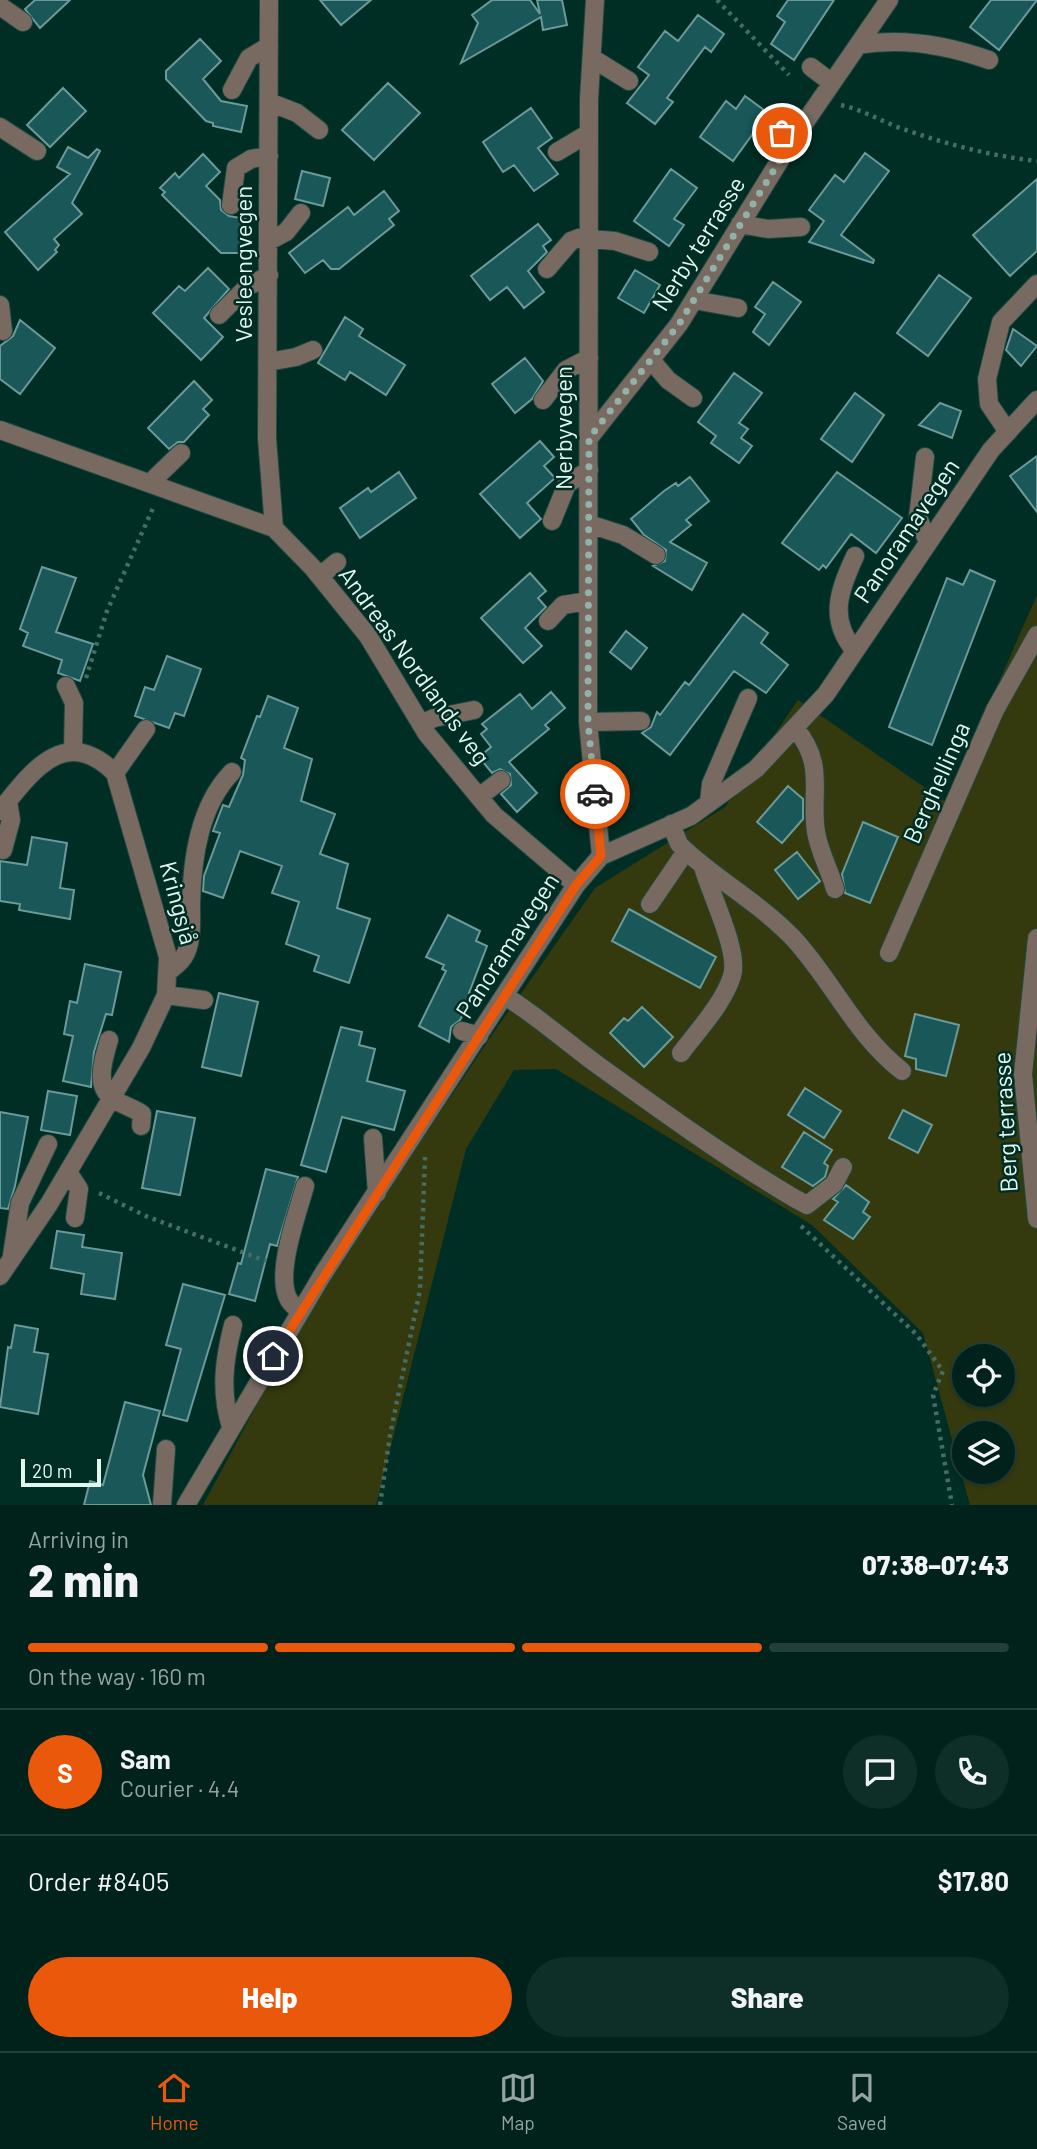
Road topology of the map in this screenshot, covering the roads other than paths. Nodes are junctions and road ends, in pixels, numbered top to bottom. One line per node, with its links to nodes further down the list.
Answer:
1 (269, 0): 7 (street, Vesleengvegen)
2 (595, 0): 8 (street, Nerbyvegen)
3 (889, 0): 6 (street, Nerby terrasse)
4 (0, 6): 5 (street)
5 (23, 22)
6 (858, 45): 9 (street); 12 (street, Nerby terrasse)
7 (270, 46): 13 (street); 14 (street, Vesleengvegen)
8 (592, 58): 11 (street); 18 (street, Nerbyvegen)
9 (989, 60)
10 (811, 67): 12 (street)
11 (629, 81)
12 (832, 83): 19 (street, Nerby terrasse)
13 (232, 90)
14 (270, 102): 17 (street); 22 (street, Vesleengvegen)
15 (773, 126): 19 (street)
16 (0, 127): 20 (street)
17 (319, 130)
18 (589, 133): 21 (street); 27 (street, Nerbyvegen)
19 (793, 139): 25 (street, Nerby terrasse)
20 (37, 151)
21 (557, 152)
22 (270, 156): 23 (street); 28 (street, Vesleengvegen)
23 (231, 205)
24 (301, 213): 28 (street)
25 (740, 224): 26 (street); 33 (street, Nerby terrasse)
26 (801, 227)
27 (590, 236): 29 (street); 30 (street); 39 (street, Nerbyvegen)
28 (269, 241): 31 (street, Vesleengvegen)
29 (649, 252)
30 (547, 269)
31 (269, 275): 36 (street); 41 (street, Vesleengvegen)
32 (1037, 284): 46 (street)
33 (694, 300): 35 (street); 40 (street, Nerby terrasse)
34 (0, 305): 37 (street)
35 (738, 308)
36 (219, 315)
37 (3, 331)
38 (313, 350): 41 (street)
39 (589, 358): 43 (street); 47 (street, Nerbyvegen)
40 (651, 360): 42 (street); 47 (street, Nerby terrasse)
41 (268, 362): 54 (street, Vesleengvegen)
42 (693, 398)
43 (543, 400)
44 (1037, 400): 46 (street, Panoramavegen)
45 (0, 430): 51 (street, Andreas Nordlands veg)
46 (1008, 432): 55 (street, Panoramavegen)
47 (589, 438): 50 (street, Nerbyvegen)
48 (181, 453): 51 (street)
49 (925, 457): 55 (street)
50 (589, 470): 52 (street); 53 (street, Nerbyvegen)
51 (156, 485): 54 (street, Andreas Nordlands veg)
52 (552, 521)
53 (589, 524): 56 (street); 60 (street, Nerbyvegen)
54 (274, 528): 59 (street, Andreas Nordlands veg)
55 (928, 543): 63 (street, Panoramavegen)
56 (656, 555)
57 (855, 556): 63 (street)
58 (337, 562): 59 (street)
59 (320, 576): 69 (street, Andreas Nordlands veg)
60 (588, 601): 61 (street); 68 (street, Nerbyvegen)
61 (548, 621)
62 (1037, 635): 88 (street, Berghellinga)
63 (855, 651): 70 (street, Panoramavegen)
64 (66, 686): 72 (street)
65 (748, 698): 77 (street)
66 (474, 710): 69 (street)
67 (641, 721): 68 (street)
68 (588, 722): 82 (street, Nerbyvegen)
69 (421, 724): 76 (street, Andreas Nordlands veg)
70 (795, 728): 77 (street, Panoramavegen); 85 (street)
71 (146, 729): 73 (street)
72 (73, 750): 73 (street); 78 (street)
73 (115, 772): 89 (street, Kringsjå)
74 (232, 772): 89 (street)
75 (501, 780): 76 (street)
76 (479, 797): 84 (street, Andreas Nordlands veg)
77 (709, 802): 79 (street, Panoramavegen)
78 (4, 806): 80 (street)
79 (671, 824): 81 (street); 82 (street, Panoramavegen)
80 (3, 850)
81 (686, 851): 83 (street); 86 (street)
82 (601, 856): 84 (street, Panoramavegen)
83 (703, 866): 94 (street); 95 (street)
84 (576, 885): 91 (street, Panoramavegen)
85 (835, 889)
86 (650, 904)
87 (1037, 938): 105 (street, Berg terrasse)
88 (889, 953)
89 (167, 973): 90 (street, Kringsjå)
90 (166, 995): 92 (street); 96 (street, Kringsjå)
91 (505, 996): 100 (street); 103 (street, Panoramavegen)
92 (204, 999)
93 (109, 1040): 96 (street)
94 (681, 1053)
95 (902, 1071)
96 (112, 1098): 97 (street); 101 (street, Kringsjå)
97 (141, 1126)
98 (373, 1138): 103 (street)
99 (48, 1144): 106 (street)
100 (843, 1167)
101 (72, 1179): 104 (street); 106 (street, Kringsjå)
102 (305, 1186): 108 (street)
103 (377, 1193): 108 (street, Panoramavegen)
104 (75, 1218)
105 (1037, 1219)
106 (12, 1258): 107 (street, Kringsjå)
107 (0, 1276)
108 (300, 1312): 110 (street, Panoramavegen)
109 (233, 1325): 110 (street)
110 (231, 1427): 113 (street, Panoramavegen)
111 (166, 1449): 112 (street)
112 (162, 1505)
113 (186, 1505)

